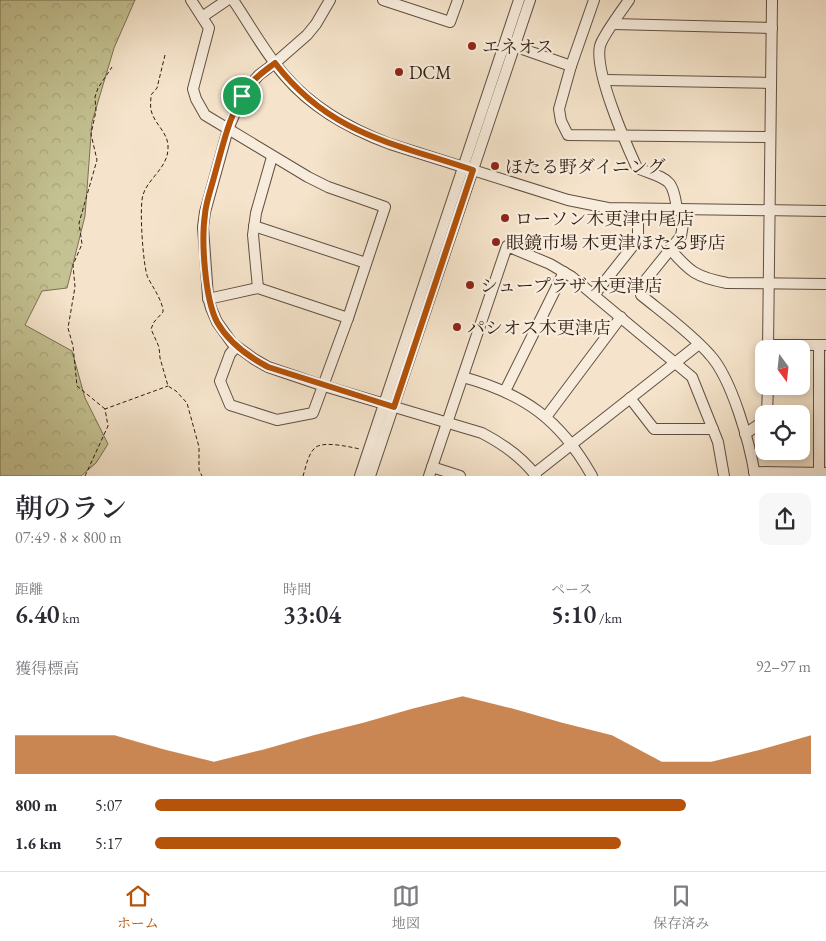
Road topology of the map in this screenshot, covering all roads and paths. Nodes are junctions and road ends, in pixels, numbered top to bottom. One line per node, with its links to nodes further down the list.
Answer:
1 (191, 0): 12 (street)
2 (227, 0): 12 (street)
3 (233, 0): 17 (street)
4 (330, 0): 17 (street)
5 (383, 0): 6 (street)
6 (458, 0)
7 (518, 0): 26 (street)
8 (530, 0): 15 (street)
9 (594, 0): 18 (street)
10 (629, 0): 13 (street)
11 (772, 0): 14 (street)
12 (202, 17): 22 (street)
13 (613, 24): 14 (street); 20 (street)
14 (772, 28): 21 (street)
15 (514, 46): 18 (street); 27 (street)
16 (165, 55): 50 (path)
17 (275, 63): 22 (street); 26 (street)
18 (571, 66): 23 (street)
19 (112, 67): 56 (path)
20 (605, 80): 21 (street); 23 (street)
21 (771, 83): 24 (street)
22 (228, 129): 25 (street); 41 (street)
23 (622, 135): 24 (street); 29 (street)
24 (770, 137): 30 (street)
25 (272, 157): 33 (street); 35 (street)
26 (462, 166): 27 (street); 54 (street)
27 (473, 170): 28 (street); 55 (street)
28 (638, 210): 29 (street); 40 (street)
29 (677, 210): 30 (street)
30 (769, 210): 31 (street); 37 (street)
31 (826, 211)
32 (683, 224): 34 (street)
33 (254, 226): 35 (street); 39 (street)
34 (670, 249): 37 (street); 45 (street)
35 (366, 263): 43 (street)
36 (564, 272): 40 (street); 49 (street); 52 (street)
37 (768, 283): 38 (street); 44 (street)
38 (826, 284)
39 (258, 288): 41 (street); 43 (street)
40 (594, 294): 42 (street)
41 (208, 299): 47 (street)
42 (621, 317): 48 (street); 57 (street)
43 (348, 318): 51 (street)
44 (768, 340)
45 (699, 344): 48 (street); 61 (street)
46 (822, 345): 66 (street)
47 (236, 347): 51 (street); 51 (street)
48 (676, 363): 53 (street); 60 (street)
49 (462, 377): 52 (street); 58 (street)
50 (168, 386): 56 (path); 69 (path)
51 (324, 386): 54 (street)
52 (505, 391): 57 (street)
53 (630, 398): 60 (street); 62 (street)
54 (383, 404): 55 (street); 63 (street)
55 (394, 407): 58 (street); 72 (street)
56 (105, 409): 68 (path)
57 (546, 417): 62 (street)
58 (447, 424): 64 (street); 67 (street)
59 (755, 428): 61 (street)
60 (713, 429): 75 (street)
61 (746, 434): 65 (street)
62 (571, 444): 67 (street); 74 (street)
63 (368, 450): 70 (path); 71 (street)
64 (431, 471): 73 (street)
65 (754, 474): 66 (street)
66 (821, 474)
67 (535, 475)
68 (86, 476)
69 (202, 476)
70 (303, 476)
71 (360, 476)
72 (370, 476)
73 (460, 476)
74 (592, 476)
75 (724, 476)

